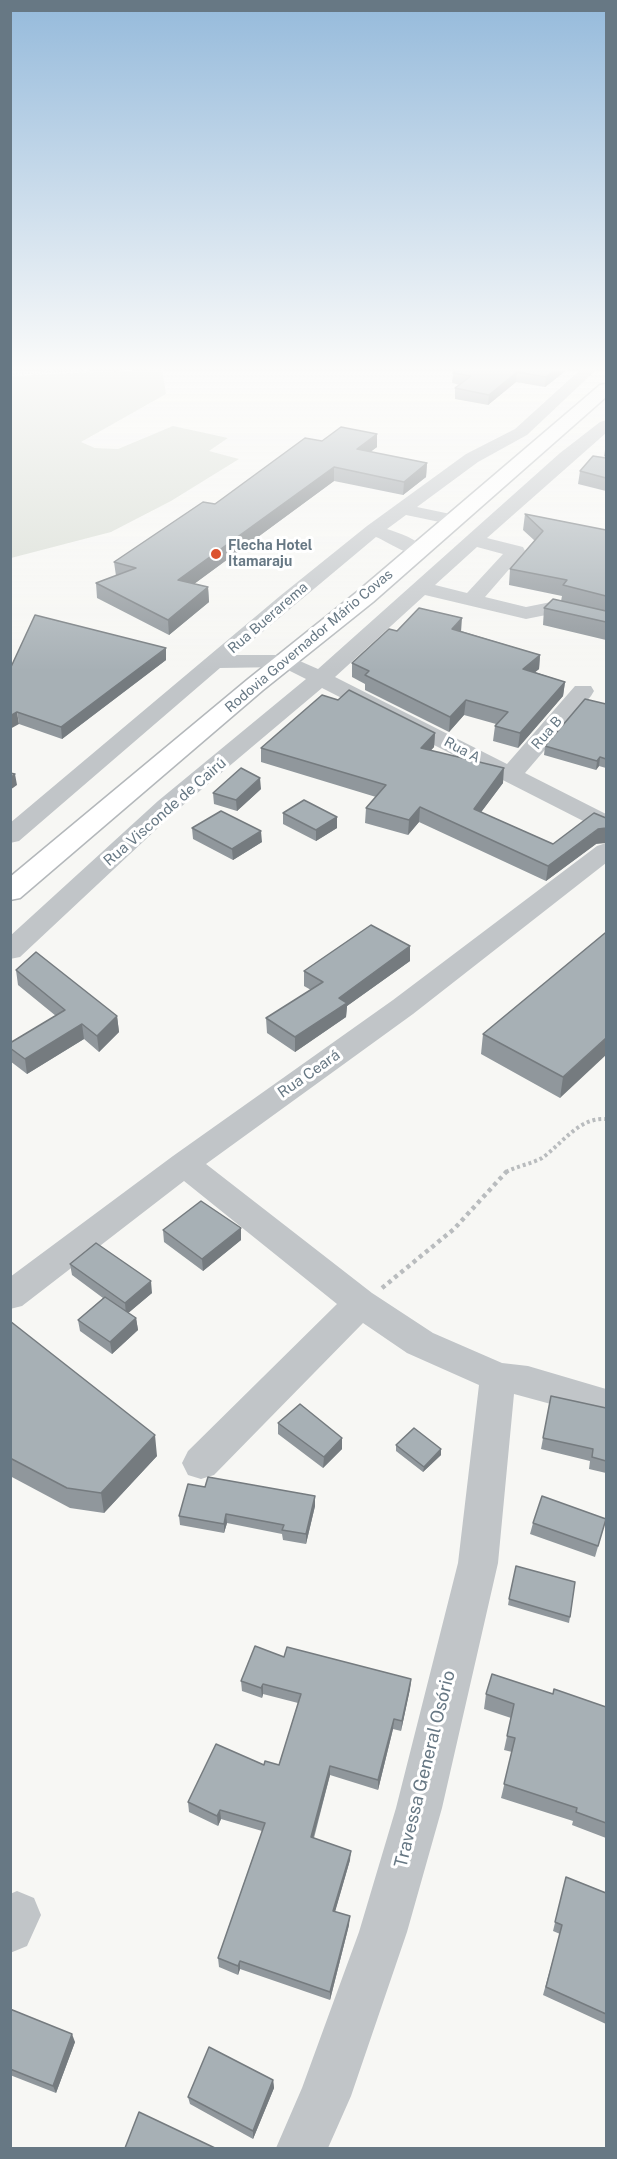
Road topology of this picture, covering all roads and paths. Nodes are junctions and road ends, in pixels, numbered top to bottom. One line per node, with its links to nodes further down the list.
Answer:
1 (456, 470): 4 (street, Rua Buerarema)
2 (512, 470): 5 (highway, Rodovia Governador Mário Covas)
3 (552, 470): 7 (street, Rua Visconde de Cairú)
4 (403, 509): 5 (street); 6 (street, Rua Buerarema)
5 (454, 520): 8 (highway, Rodovia Governador Mário Covas)
6 (374, 530): 8 (street); 13 (street, Rua Buerarema)
7 (470, 545): 9 (street, Rua Visconde de Cairú); 10 (street)
8 (417, 551): 12 (highway, Rodovia Governador Mário Covas)
9 (422, 588): 10 (street); 14 (street, Rua Visconde de Cairú)
10 (470, 601): 11 (street)
11 (606, 620)
12 (286, 661): 13 (street); 14 (street, Rua A); 20 (highway, Rodovia Governador Mário Covas)
13 (217, 662): 18 (street, Rua Buerarema)
14 (322, 677): 16 (street, Rua A); 21 (street, Rua Visconde de Cairú)
15 (583, 691): 16 (street, Rua B)
16 (510, 775): 17 (street, Rua A)
17 (606, 823)
18 (10, 836)
19 (606, 851): 23 (street, Rua Ceará)
20 (12, 889)
21 (10, 951)
22 (606, 1119): 25 (path)
23 (183, 1164): 24 (street, Rua Ceará); 25 (street)
24 (10, 1296)
25 (360, 1303): 26 (street); 28 (street)
26 (498, 1377): 27 (street); 29 (street, Travessa General Osório)
27 (606, 1404)
28 (201, 1463)
29 (302, 2148)

